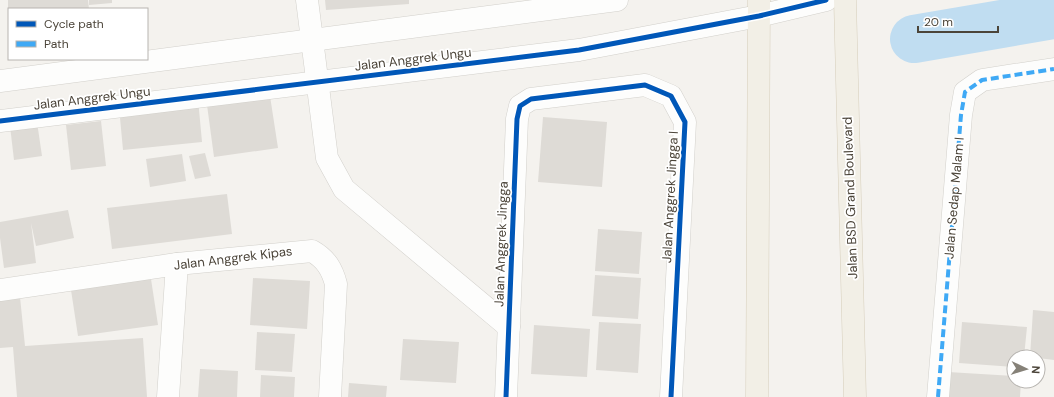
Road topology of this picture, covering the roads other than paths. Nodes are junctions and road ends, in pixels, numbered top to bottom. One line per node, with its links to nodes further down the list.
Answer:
1 (307, 0): 7 (street)
2 (617, 0): 5 (street)
3 (826, 0): 6 (street, Jalan Anggrek Ungu)
4 (845, 0): 21 (main road, Jalan BSD Grand Boulevard)
5 (525, 6): 7 (street)
6 (759, 8): 10 (street, Jalan Anggrek Ungu); 20 (main road)
7 (313, 40): 9 (street); 10 (street)
8 (1054, 69): 22 (street, Jalan Sedap Malam I)
9 (0, 80)
10 (317, 82): 12 (street, Jalan Anggrek Ungu); 15 (street)
11 (531, 99): 15 (street, Jalan Anggrek Jingga); 19 (street, Jalan Anggrek Jingga I)
12 (0, 121)
13 (177, 264): 14 (street, Jalan Anggrek Kipas); 16 (street); 17 (street, Jalan Anggrek Kipas)
14 (0, 290)
15 (509, 327): 18 (street, Jalan Anggrek Jingga)
16 (168, 397)
17 (330, 397)
18 (506, 397)
19 (671, 397)
20 (757, 397)
21 (855, 397)
22 (938, 397)

